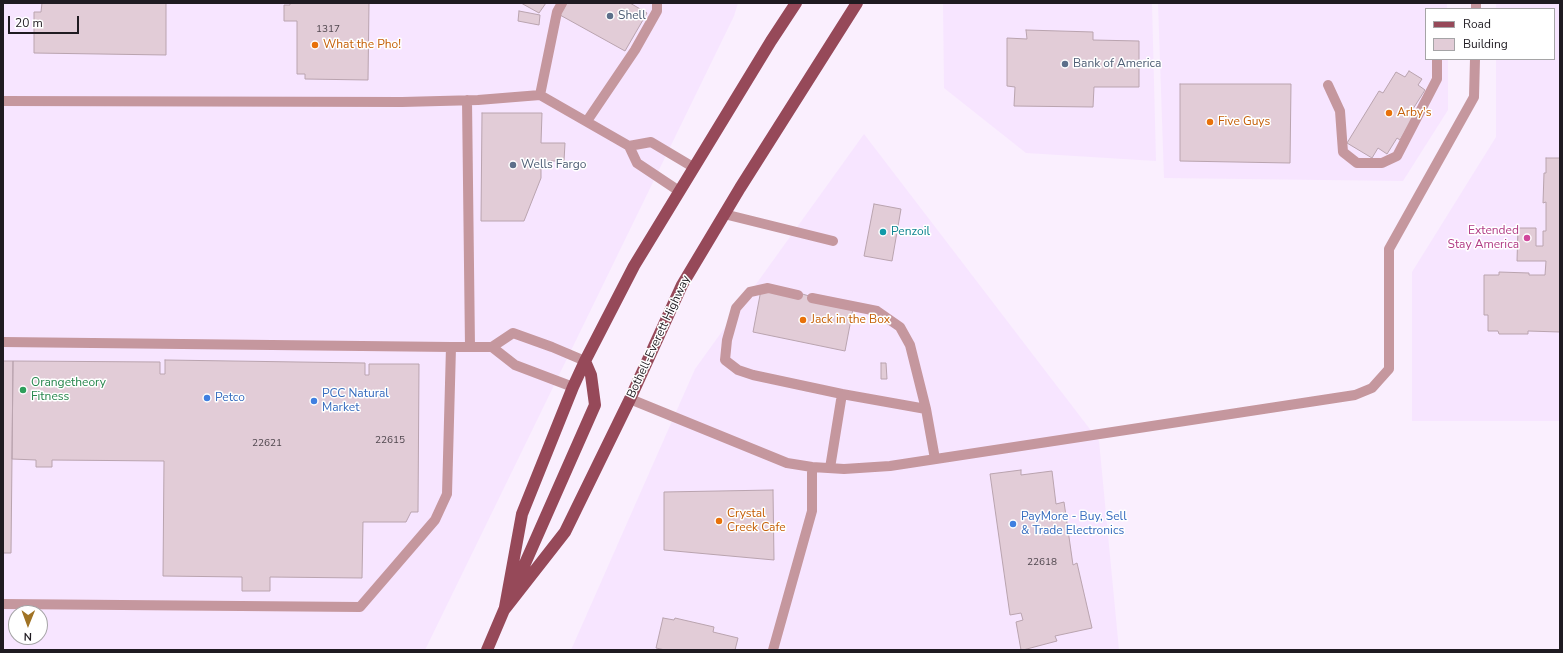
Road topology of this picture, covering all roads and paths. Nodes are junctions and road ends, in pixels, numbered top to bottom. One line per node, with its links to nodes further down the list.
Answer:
1 (562, 3): 8 (lane)
2 (657, 3): 11 (lane)
3 (796, 3): 13 (main road, Bothell-Everett Highway)
4 (857, 3): 15 (main road, Bothell-Everett Highway)
5 (1438, 60): 7 (lane)
6 (1475, 60): 28 (lane)
7 (1328, 85)
8 (540, 95): 9 (lane); 11 (lane)
9 (467, 100): 10 (lane); 21 (lane)
10 (3, 101)
11 (587, 122): 12 (lane)
12 (629, 146): 13 (lane); 14 (lane)
13 (693, 167): 14 (main road, Bothell-Everett Highway)
14 (679, 191): 23 (main road, Bothell-Everett Highway)
15 (724, 214): 16 (lane); 26 (main road, Bothell-Everett Highway)
16 (833, 241)
17 (798, 295): 25 (lane)
18 (812, 298): 27 (lane)
19 (3, 342): 20 (lane)
20 (451, 347): 21 (lane); 31 (lane)
21 (470, 347): 22 (lane)
22 (492, 347): 23 (lane); 24 (lane)
23 (586, 361): 24 (main road, Bothell-Everett Highway); 32 (main road)
24 (573, 387): 32 (main road, Bothell-Everett Highway)
25 (842, 394): 27 (lane); 30 (lane)
26 (630, 399): 29 (lane); 32 (main road, Bothell-Everett Highway)
27 (926, 409): 28 (lane)
28 (935, 459): 30 (lane)
29 (812, 467): 30 (lane); 34 (lane)
30 (830, 468)
31 (3, 604)
32 (504, 610): 33 (main road, Bothell-Everett Highway)
33 (487, 650)
34 (773, 650)

